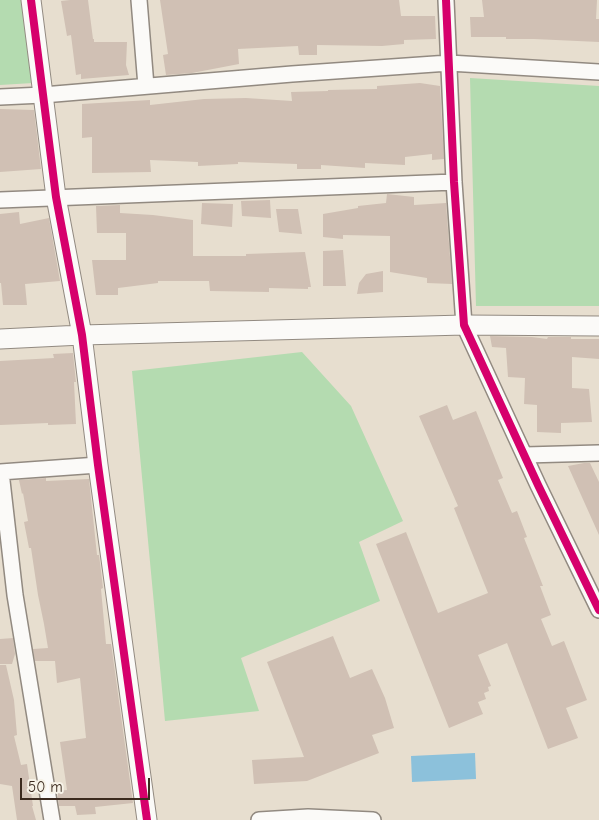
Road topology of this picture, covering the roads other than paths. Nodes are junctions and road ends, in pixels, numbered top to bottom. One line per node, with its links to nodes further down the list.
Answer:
1 (31, 0): 7 (street)
2 (139, 0): 6 (street)
3 (446, 0): 4 (street)
4 (449, 63): 5 (street); 6 (street); 9 (street)
5 (599, 72)
6 (146, 86): 7 (street)
7 (43, 95): 8 (street); 10 (street)
8 (0, 97)
9 (454, 182): 10 (street); 12 (street)
10 (56, 197): 11 (street); 14 (street)
11 (0, 200)
12 (464, 325): 13 (street); 14 (street); 17 (street)
13 (599, 326)
14 (82, 335): 15 (street); 18 (street)
15 (0, 339)
16 (599, 453): 17 (street)
17 (525, 455): 21 (street)
18 (98, 465): 19 (street); 23 (street)
19 (0, 472): 20 (street)
20 (7, 596): 22 (street)
21 (599, 610)
22 (52, 820)
23 (147, 820)
24 (258, 820): 25 (street)
25 (373, 820)

